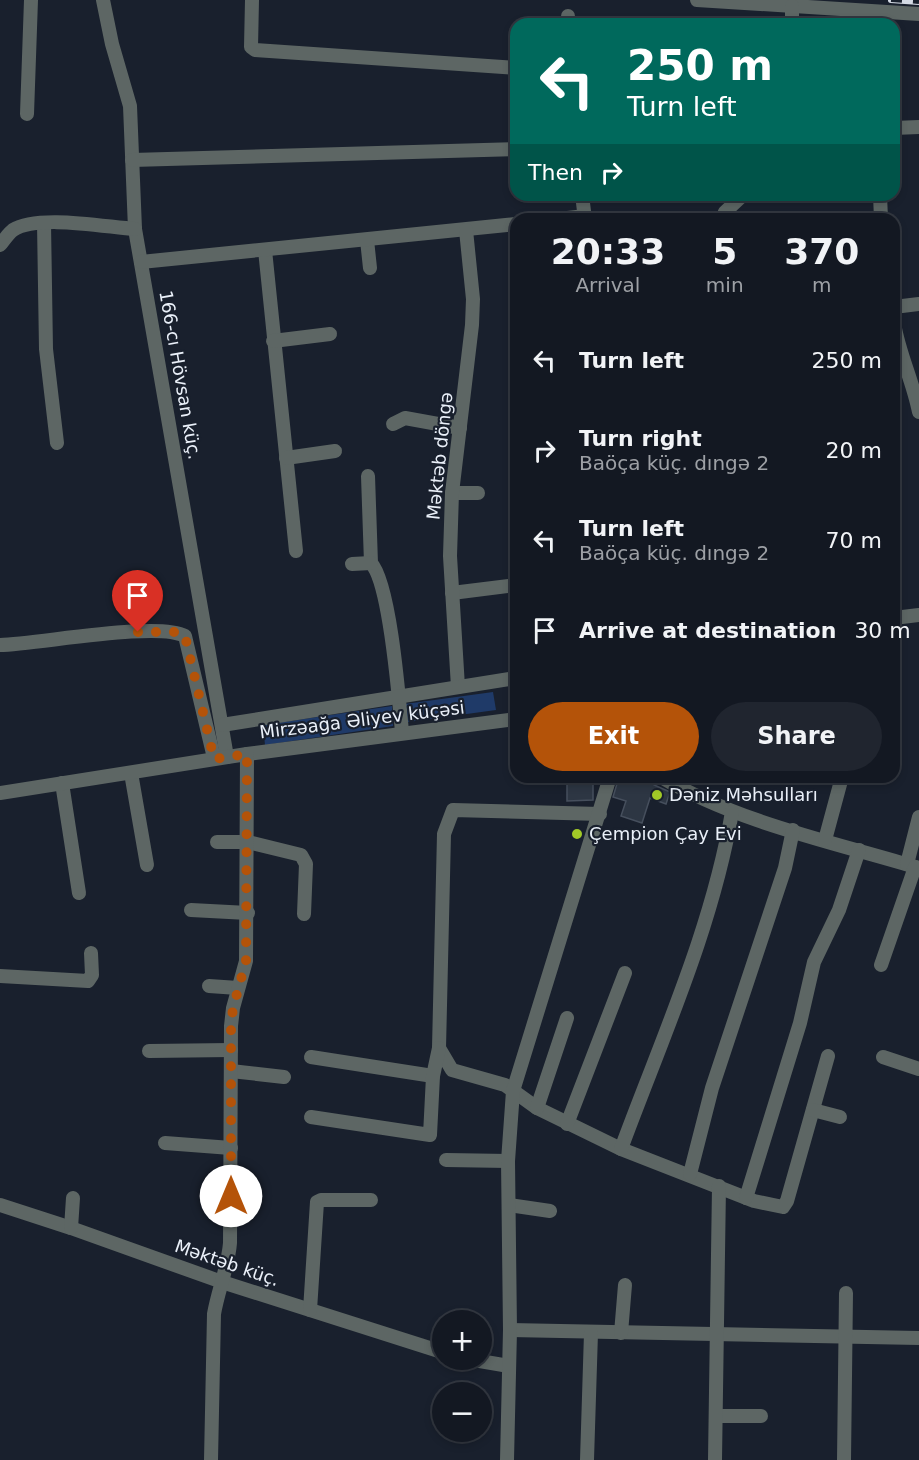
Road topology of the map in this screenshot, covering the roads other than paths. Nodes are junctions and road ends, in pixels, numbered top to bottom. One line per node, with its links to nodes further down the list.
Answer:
1 (31, 0): 9 (street)
2 (103, 0): 13 (street, 166-cı Hövsan küç.)
3 (252, 0): 8 (street)
4 (697, 0): 5 (street)
5 (792, 6): 6 (street); 7 (street)
6 (919, 14)
7 (792, 18)
8 (510, 68)
9 (27, 114)
10 (919, 127): 11 (street)
11 (900, 128)
12 (510, 149): 13 (street)
13 (132, 160): 18 (street, 166-cı Hövsan küç.)
14 (737, 201): 15 (street)
15 (725, 213)
16 (44, 223): 18 (street); 21 (street); 33 (street)
17 (510, 225): 19 (street)
18 (135, 229): 23 (street, 166-cı Hövsan küç.)
19 (465, 230): 20 (street); 32 (street, Məktəb döngə)
20 (367, 240): 22 (street); 24 (street)
21 (0, 244)
22 (264, 250): 23 (street); 28 (street)
23 (141, 262): 51 (street, 166-cı Hövsan küç.)
24 (370, 268)
25 (919, 304): 26 (street)
26 (900, 306)
27 (330, 334): 28 (street)
28 (273, 341): 35 (street)
29 (900, 358): 30 (street)
30 (919, 412)
31 (393, 424): 32 (street)
32 (460, 428): 37 (street, Məktəb döngə)
33 (57, 443)
34 (335, 451): 35 (street)
35 (286, 458): 39 (street)
36 (368, 476): 40 (street)
37 (452, 493): 38 (street); 43 (street, Məktəb döngə)
38 (478, 493)
39 (296, 551)
40 (371, 562): 41 (street); 49 (street)
41 (352, 564)
42 (510, 586): 43 (street)
43 (452, 593): 48 (street, Məktəb döngə)
44 (919, 615): 45 (street)
45 (900, 617)
46 (0, 645): 54 (street)
47 (510, 679): 48 (street)
48 (458, 687): 49 (street)
49 (398, 697): 51 (street); 52 (street)
50 (510, 720): 52 (street, Mirzəağa Əliyev küçəsi)
51 (222, 725): 54 (street, 166-cı Hövsan küç.)
52 (402, 732): 53 (street, Mirzəağa Əliyev küçəsi)
53 (247, 754): 54 (street, Mirzəağa Əliyev küçəsi); 67 (street)
54 (220, 758): 55 (street, Mirzəağa Əliyev küçəsi)
55 (131, 772): 56 (street, Mirzəağa Əliyev küçəsi); 69 (street)
56 (62, 783): 60 (street, Mirzəağa Əliyev küçəsi); 71 (street)
57 (608, 783): 62 (street)
58 (672, 783): 61 (street)
59 (840, 783): 65 (street)
60 (0, 793)
61 (732, 812): 64 (street); 100 (street)
62 (600, 814): 82 (street); 92 (street)
63 (919, 817): 70 (street)
64 (793, 830): 65 (street); 103 (street)
65 (825, 840): 68 (street)
66 (217, 842): 67 (street)
67 (248, 842): 73 (street); 74 (street)
68 (859, 850): 70 (street); 106 (street)
69 (147, 865)
70 (914, 867): 76 (street)
71 (79, 893)
72 (191, 910): 73 (street)
73 (248, 913): 80 (street)
74 (304, 915)
75 (91, 952): 78 (street)
76 (881, 965)
77 (625, 973): 97 (street)
78 (0, 976)
79 (209, 986): 80 (street)
80 (238, 988): 83 (street)
81 (567, 1018): 93 (street)
82 (439, 1048): 90 (street); 92 (street)
83 (231, 1050): 84 (street); 89 (street)
84 (149, 1051)
85 (828, 1056): 94 (street)
86 (311, 1057): 90 (street)
87 (883, 1058): 88 (street)
88 (919, 1069)
89 (231, 1071): 91 (street); 99 (street)
90 (433, 1076): 95 (street)
91 (285, 1077)
92 (513, 1091): 93 (street); 102 (street)
93 (537, 1108): 97 (street)
94 (813, 1110): 96 (street); 106 (street)
95 (310, 1117)
96 (840, 1117)
97 (567, 1124): 100 (street)
98 (165, 1143): 99 (street)
99 (231, 1148): 112 (street)
100 (621, 1149): 103 (street)
101 (446, 1160): 102 (street)
102 (508, 1161): 109 (street)
103 (690, 1174): 104 (street)
104 (719, 1186): 106 (street); 119 (street)
105 (73, 1198): 111 (street)
106 (746, 1198)
107 (371, 1200): 115 (street)
108 (0, 1205): 111 (street, Məktəb küç.)
109 (509, 1205): 110 (street); 116 (street)
110 (550, 1211)
111 (71, 1228): 112 (street, Məktəb küç.)
112 (222, 1282): 115 (street, Məktəb küç.); 127 (street)
113 (625, 1285): 118 (street)
114 (846, 1293): 120 (street)
115 (310, 1310): 122 (street, Məktəb küç.)
116 (510, 1330): 117 (street); 124 (street)
117 (591, 1333): 118 (street); 129 (street)
118 (621, 1333): 119 (street)
119 (717, 1334): 120 (street); 125 (street)
120 (846, 1338): 121 (street); 131 (street)
121 (919, 1338)
122 (432, 1349)
123 (492, 1363): 124 (street)
124 (509, 1366): 128 (street)
125 (716, 1416): 126 (street); 130 (street)
126 (760, 1416)
127 (211, 1460)
128 (507, 1460)
129 (587, 1460)
130 (716, 1460)
131 (844, 1460)

